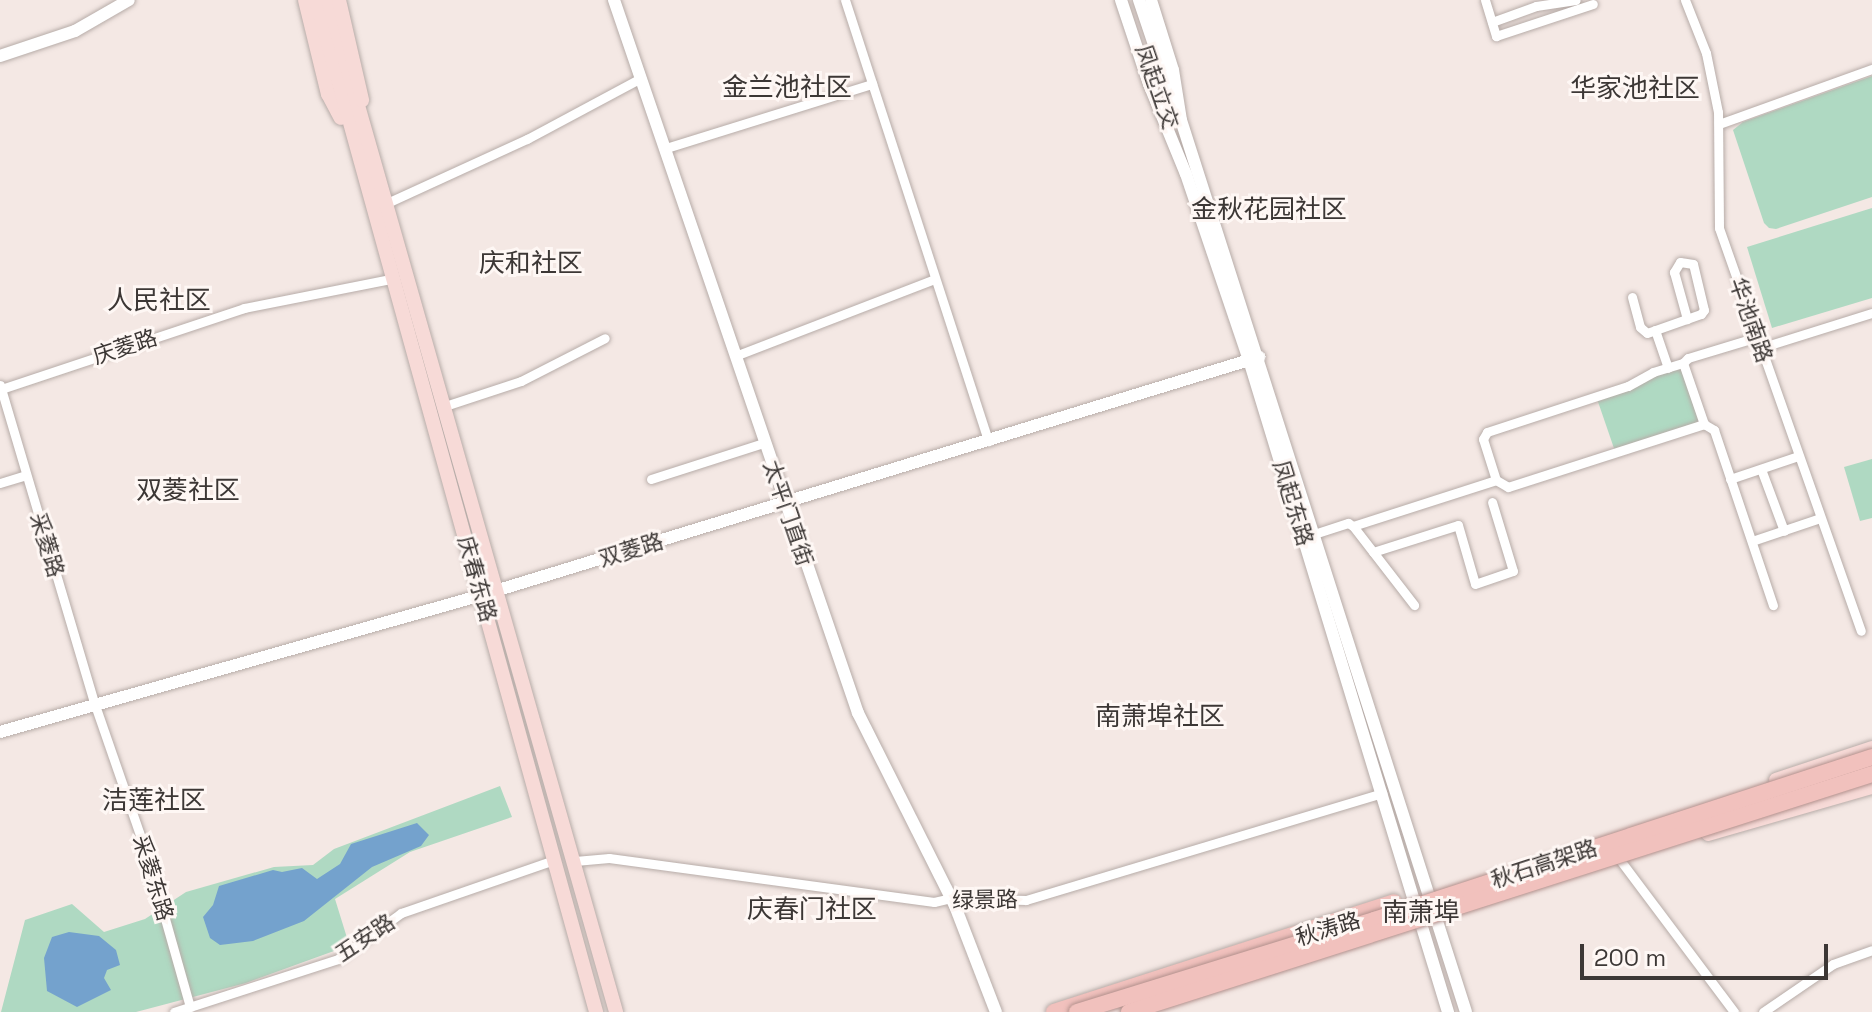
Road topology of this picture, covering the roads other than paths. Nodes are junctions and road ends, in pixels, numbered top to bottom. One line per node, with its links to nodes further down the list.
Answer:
1 (129, 0): 16 (main road)
2 (305, 0): 24 (main road, 庆春东路)
3 (316, 0): 21 (main road)
4 (328, 0): 21 (main road)
5 (339, 0): 26 (main road, 庆春东路)
6 (614, 0): 19 (main road, 太平门直街)
7 (845, 0): 20 (street)
8 (1124, 0): 18 (main road, 凤起立交); 27 (main road, 凤起东路)
9 (1139, 0): 18 (main road, 凤起立交)
10 (1151, 0): 22 (main road, 凤起东路)
11 (1485, 0): 15 (street)
12 (1576, 0): 15 (street)
13 (1685, 0): 23 (street, 华池南路)
14 (1593, 4): 15 (street)
15 (1492, 22)
16 (0, 56)
17 (1872, 69): 23 (street)
18 (1158, 74): 22 (main road, 凤起立交); 27 (main road, 凤起立交)
19 (641, 78): 25 (main road, 太平门直街); 28 (street)
20 (872, 84): 25 (street); 30 (street)
21 (347, 98): 24 (main road, 庆春东路); 26 (main road, 庆春东路)
22 (1181, 120): 39 (main road, 凤起东路)
23 (1719, 124): 35 (street, 华池南路)
24 (355, 147): 29 (main road, 庆春东路)
25 (666, 148): 38 (main road, 太平门直街)
26 (371, 156): 28 (main road, 庆春东路)
27 (1186, 174): 39 (main road, 凤起东路)
28 (387, 203): 43 (main road, 庆春东路)
29 (391, 279): 42 (street, 庆菱路); 63 (main road, 庆春东路)
30 (935, 279): 38 (street); 45 (street)
31 (1632, 297): 34 (street)
32 (1872, 313): 37 (street)
33 (1687, 319): 33 (street); 34 (street)
34 (1655, 330): 41 (street)
35 (1757, 337): 37 (street, 华池南路); 40 (street)
36 (605, 338): 43 (street)
37 (1760, 348): 47 (street, 华池南路)
38 (735, 356): 46 (main road, 太平门直街)
39 (1254, 358): 45 (main road, 双菱路); 59 (main road, 凤起东路); 73 (main road, 凤起东路)
40 (1683, 363): 41 (street); 44 (street)
41 (1668, 368): 52 (street)
42 (1, 387): 49 (street, 采菱路)
43 (445, 406): 62 (main road, 庆春东路)
44 (1704, 424): 51 (street); 52 (street)
45 (988, 441): 55 (main road, 双菱路)
46 (763, 443): 50 (street); 55 (main road, 太平门直街)
47 (1798, 456): 48 (street); 56 (street, 华池南路)
48 (1761, 469): 51 (street); 58 (street)
49 (26, 475): 53 (street); 67 (street, 采菱路)
50 (651, 479)
51 (1730, 479): 60 (street)
52 (1496, 480): 57 (street)
53 (0, 483)
54 (1492, 502): 61 (street)
55 (785, 504): 62 (main road, 双菱路); 79 (main road, 太平门直街)
56 (1820, 518): 58 (street); 66 (street, 华池南路)
57 (1353, 526): 59 (street); 61 (street)
58 (1784, 531): 60 (street)
59 (1314, 534): 78 (main road, 凤起东路)
60 (1752, 541): 65 (street)
61 (1373, 552): 64 (street)
62 (498, 590): 63 (main road, 双菱路); 77 (main road, 庆春东路)
63 (482, 595): 67 (main road, 双菱路); 75 (main road, 庆春东路)
64 (1414, 605)
65 (1773, 605)
66 (1861, 631)
67 (95, 705): 68 (main road, 双菱路); 85 (street, 采菱东路)
68 (0, 732)
69 (1872, 748): 78 (main road, 秋涛路)
70 (1872, 757): 74 (highway, 秋石高架路, bridge)
71 (1872, 774): 84 (highway, 秋石高架路, bridge)
72 (1872, 787): 76 (main road, 秋涛路)
73 (1382, 793): 79 (street, 绿景路); 80 (main road, 凤起东路)
74 (1558, 859): 90 (highway, bridge); 91 (highway, 秋石高架路, bridge)
75 (554, 860): 85 (street, 五安路); 87 (main road, 庆春东路)
76 (1620, 860): 81 (main road, 秋涛路); 97 (street)
77 (575, 861): 79 (street, 绿景路); 88 (main road, 庆春东路)
78 (1430, 896): 80 (main road, 秋涛路); 81 (main road, 凤起东路)
79 (951, 898): 89 (main road, 太平门直街)
80 (1412, 903): 82 (main road, 凤起东路); 90 (main road, 秋涛路)
81 (1436, 918): 82 (main road, 秋涛路); 96 (main road, 凤起东路)
82 (1420, 924): 93 (main road, 秋涛路); 95 (main road, 凤起东路)
83 (1872, 950): 98 (street)
84 (1286, 963): 92 (highway, 秋石高架路, bridge); 94 (highway, bridge)
85 (190, 1007): 86 (street, 五安路)
86 (174, 1012)
87 (596, 1012)
88 (616, 1012)
89 (996, 1012)
90 (1055, 1012)
91 (1077, 1012)
92 (1129, 1012)
93 (1151, 1012)
94 (1161, 1012)
95 (1448, 1012)
96 (1466, 1012)
97 (1734, 1012)
98 (1763, 1012)

